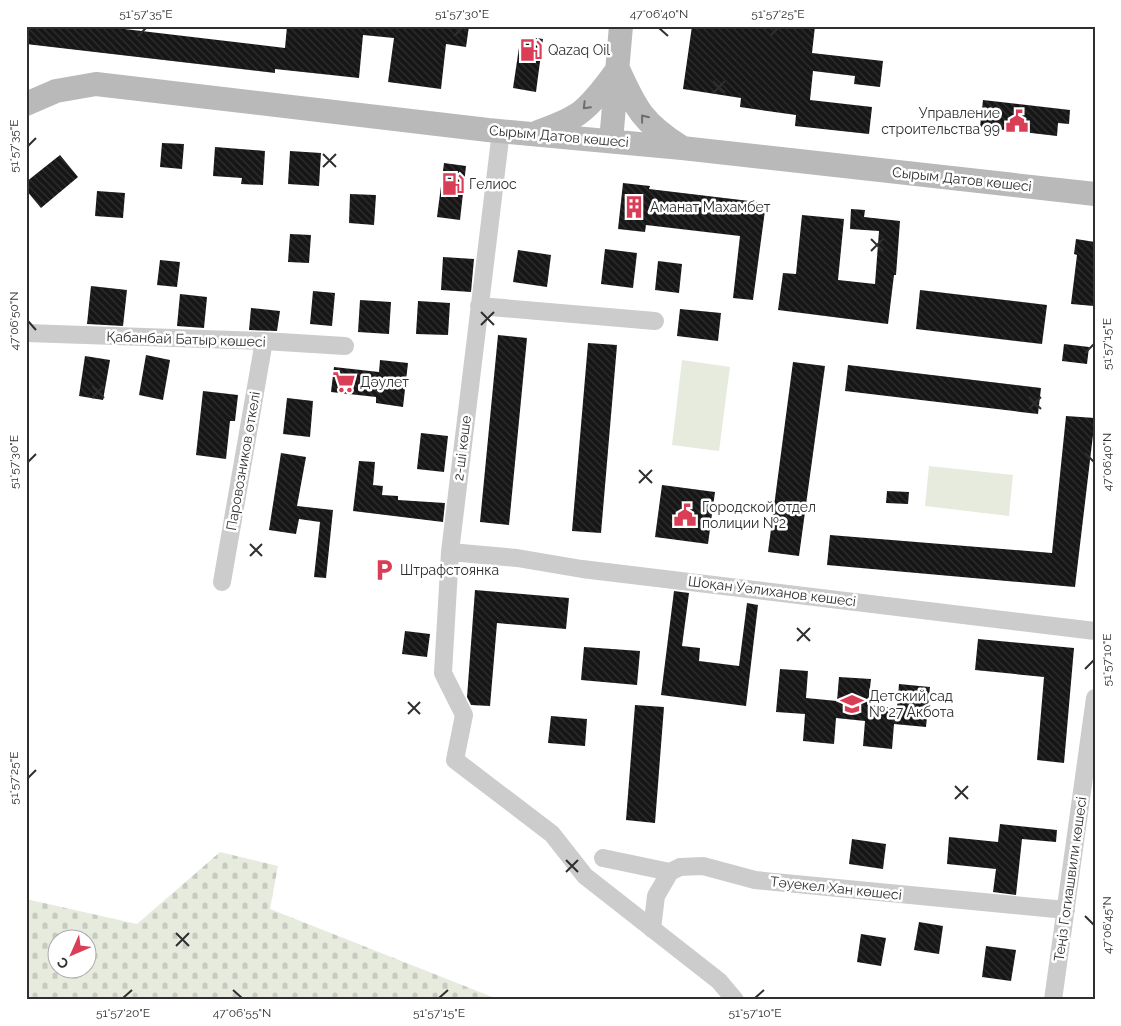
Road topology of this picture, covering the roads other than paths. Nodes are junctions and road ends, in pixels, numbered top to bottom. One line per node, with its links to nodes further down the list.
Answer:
1 (621, 26): 2 (main road)
2 (618, 69): 5 (main road, one-way to 5); 6 (main road); 7 (main road, one-way to 2)
3 (26, 104): 4 (main road, Сырым Датов көшесі)
4 (501, 131): 5 (main road, Сырым Датов көшесі); 9 (street, 2-ші көше)
5 (534, 134): 6 (main road, Сырым Датов көшесі)
6 (611, 141): 7 (main road, Сырым Датов көшесі)
7 (682, 148): 8 (main road, Сырым Датов көшесі)
8 (1095, 194)
9 (479, 306): 10 (street); 14 (street, 2-ші көше)
10 (655, 321)
11 (26, 333): 12 (street, Қабанбай Батыр көшесі)
12 (264, 341): 13 (street, Қабанбай Батыр көшесі); 15 (street, Паровозников өткелі)
13 (345, 346)
14 (450, 552): 16 (street, Шоқан Уәлиханов көшесі); 21 (street, 2-ші көше)
15 (222, 582)
16 (1095, 631)
17 (1095, 698): 20 (street, Теңіз Гогиашвили көшесі)
18 (603, 858): 19 (street)
19 (670, 872): 20 (street, Тәуекел Хан көшесі); 21 (street)
20 (1066, 910): 23 (street, Теңіз Гогиашвили көшесі)
21 (652, 929): 22 (street)
22 (735, 1000)
23 (1053, 1000)

